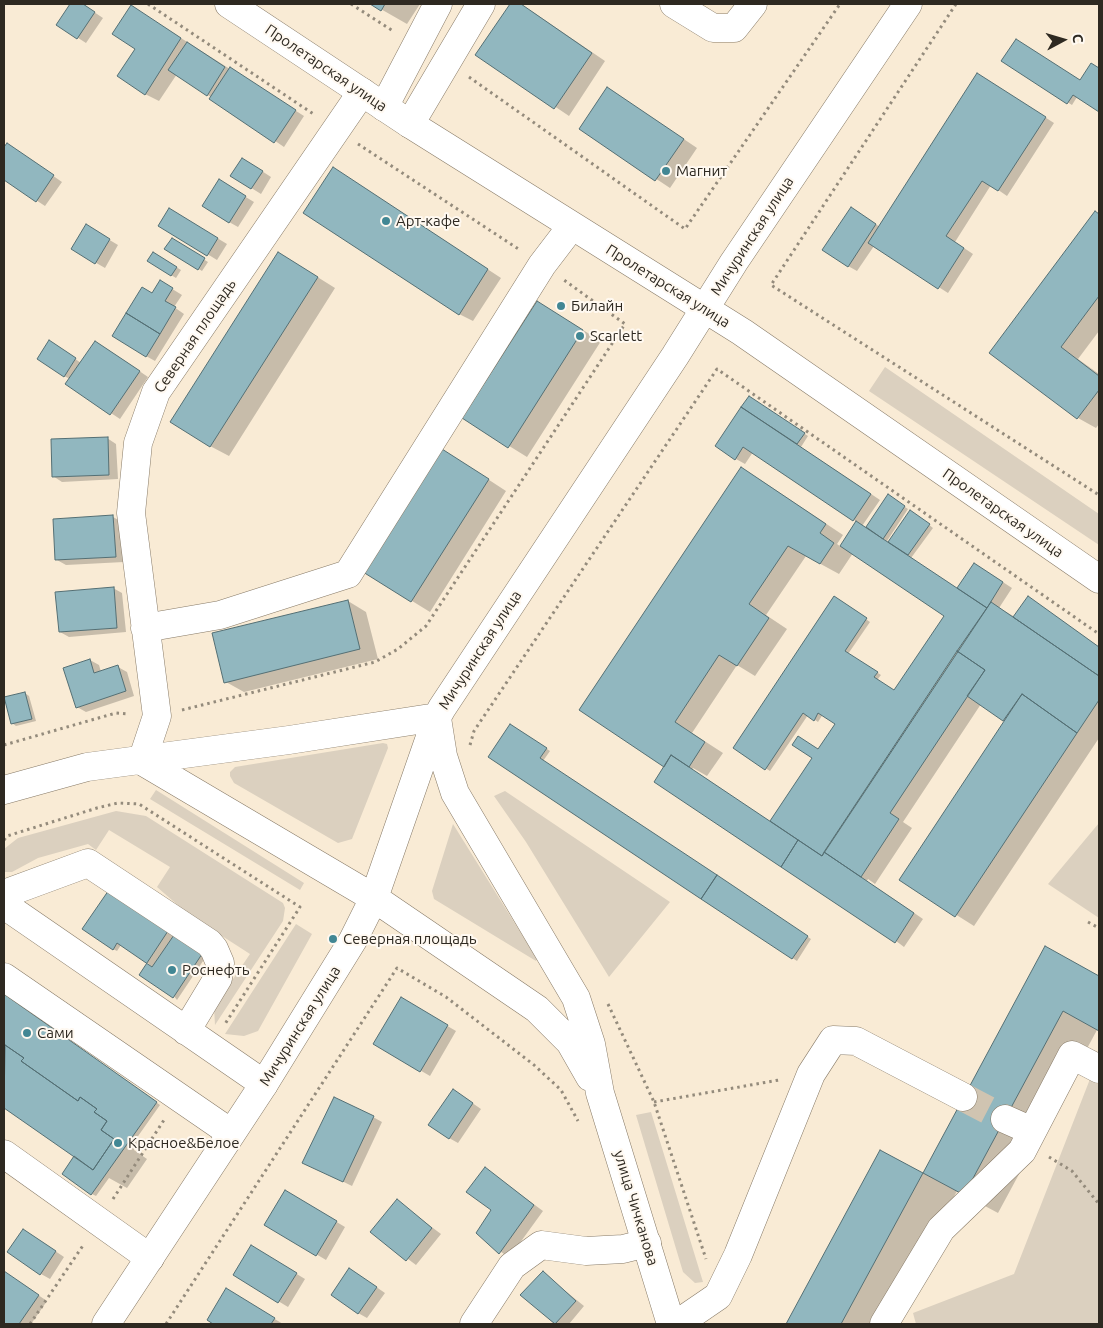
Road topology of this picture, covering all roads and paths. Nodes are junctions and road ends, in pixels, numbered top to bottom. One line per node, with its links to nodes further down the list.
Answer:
1 (148, 4): 16 (path)
2 (229, 4): 13 (main road, Пролетарская улица)
3 (351, 4): 11 (path)
4 (438, 4): 11 (main road)
5 (481, 4): 12 (main road)
6 (674, 4): 7 (main road)
7 (753, 4)
8 (840, 4): 12 (path)
9 (908, 4): 19 (main road, Мичуринская улица)
10 (956, 4): 21 (path)
11 (416, 46): 14 (main road)
12 (448, 62): 15 (main road)
13 (362, 92): 14 (main road, Пролетарская улица); 16 (main road, Северная площадь)
14 (384, 107): 15 (main road, Пролетарская улица)
15 (410, 124): 17 (main road, Пролетарская улица)
16 (337, 130): 18 (path); 23 (main road, Северная площадь)
17 (572, 227): 18 (main road); 19 (main road, Пролетарская улица)
18 (542, 265): 20 (path); 23 (main road)
19 (705, 308): 22 (main road, Пролетарская улица); 25 (main road, Мичуринская улица)
20 (625, 324)
21 (1099, 495)
22 (1099, 579)
23 (145, 628): 27 (main road, Северная площадь)
24 (1099, 634): 26 (path)
25 (437, 717): 27 (main road); 30 (main road, Мичуринская улица); 40 (main road)
26 (469, 748)
27 (142, 761): 28 (main road); 30 (main road)
28 (4, 790)
29 (4, 894): 36 (main road)
30 (374, 898): 39 (main road, Мичуринская улица); 40 (main road)
31 (4, 905): 36 (main road)
32 (1088, 922): 33 (path)
33 (1099, 928)
34 (4, 977): 45 (main road)
35 (605, 998): 42 (path)
36 (186, 1030): 39 (main road)
37 (1099, 1069): 46 (main road)
38 (811, 1074): 41 (main road); 42 (path); 51 (main road)
39 (264, 1084): 45 (main road, Мичуринская улица)
40 (600, 1093): 49 (main road, улица Чичканова)
41 (963, 1097)
42 (654, 1102): 51 (path)
43 (1005, 1119): 46 (main road)
44 (581, 1124): 53 (path)
45 (231, 1133): 50 (main road, Мичуринская улица)
46 (1027, 1141): 48 (path); 57 (main road)
47 (4, 1154): 50 (main road)
48 (1099, 1204)
49 (647, 1243): 54 (main road); 55 (main road, улица Чичканова)
50 (150, 1258): 52 (main road, Мичуринская улица)
51 (718, 1296): 56 (main road)
52 (106, 1324)
53 (166, 1324)
54 (474, 1324)
55 (671, 1324)
56 (677, 1324)
57 (884, 1324)

